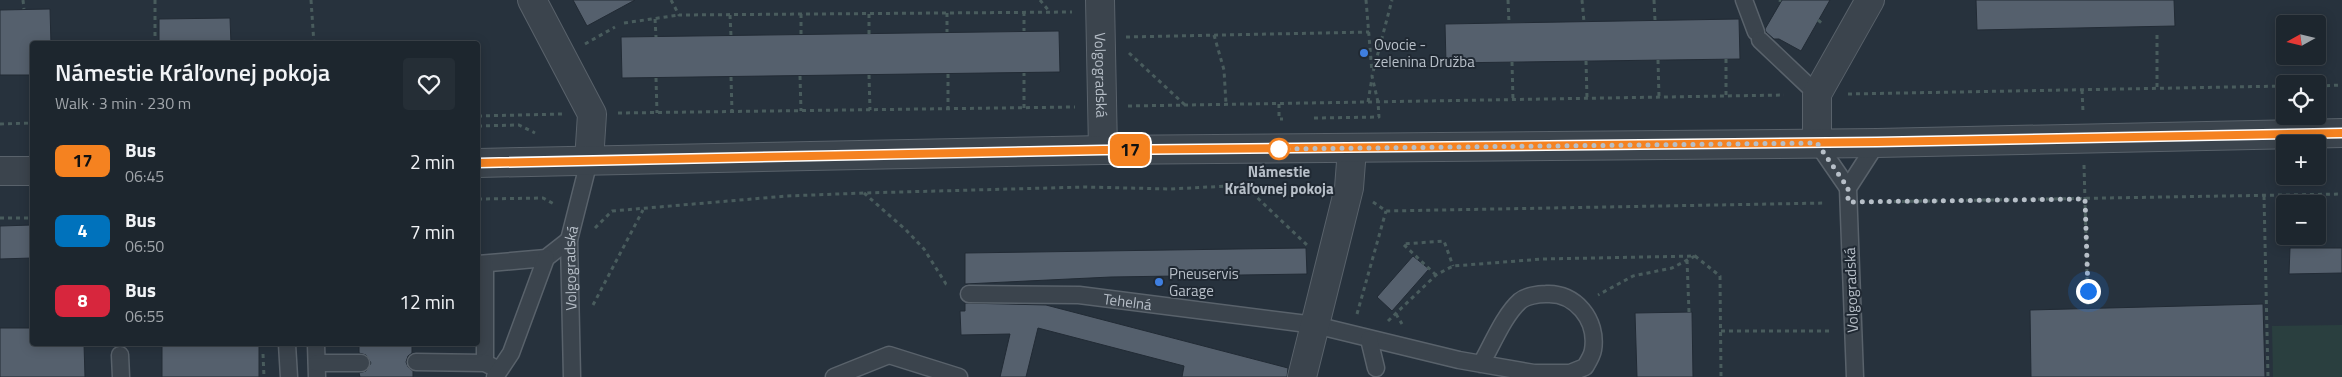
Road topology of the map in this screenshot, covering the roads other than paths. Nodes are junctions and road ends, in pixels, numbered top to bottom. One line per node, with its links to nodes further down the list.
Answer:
1 (532, 0): 11 (street, Volgogradská)
2 (1744, 0): 5 (lane)
3 (1870, 0): 5 (street)
4 (1100, 6): 10 (street, Volgogradská)
5 (1817, 94): 8 (street)
6 (2342, 133): 7 (street)
7 (1877, 142): 8 (street); 15 (lane)
8 (1817, 143): 9 (street); 15 (lane)
9 (1352, 149): 10 (street); 21 (street)
10 (1103, 150): 11 (street)
11 (589, 161): 12 (street); 16 (lane, Volgogradská)
12 (480, 163)
13 (30, 170): 14 (street)
14 (0, 171)
15 (1848, 195): 39 (lane, Volgogradská)
16 (569, 240): 17 (lane); 35 (lane, Volgogradská)
17 (546, 258): 18 (lane); 32 (lane)
18 (481, 264): 19 (lane)
19 (481, 283): 28 (lane)
20 (969, 294): 21 (lane, Tehelná)
21 (1315, 325): 22 (lane, Tehelná); 38 (street)
22 (1370, 339): 29 (lane, Tehelná); 30 (lane)
23 (287, 346): 34 (lane)
24 (316, 346): 31 (lane)
25 (120, 355): 33 (lane)
26 (416, 362): 28 (lane)
27 (361, 363): 31 (lane)
28 (485, 363): 32 (lane)
29 (1481, 364): 29 (lane, Tehelná)
30 (1376, 368)
31 (317, 370)
32 (502, 375)
33 (121, 377)
34 (289, 377)
35 (572, 377)
36 (834, 377): 37 (lane)
37 (959, 377)
38 (1302, 377)
39 (1855, 377)

